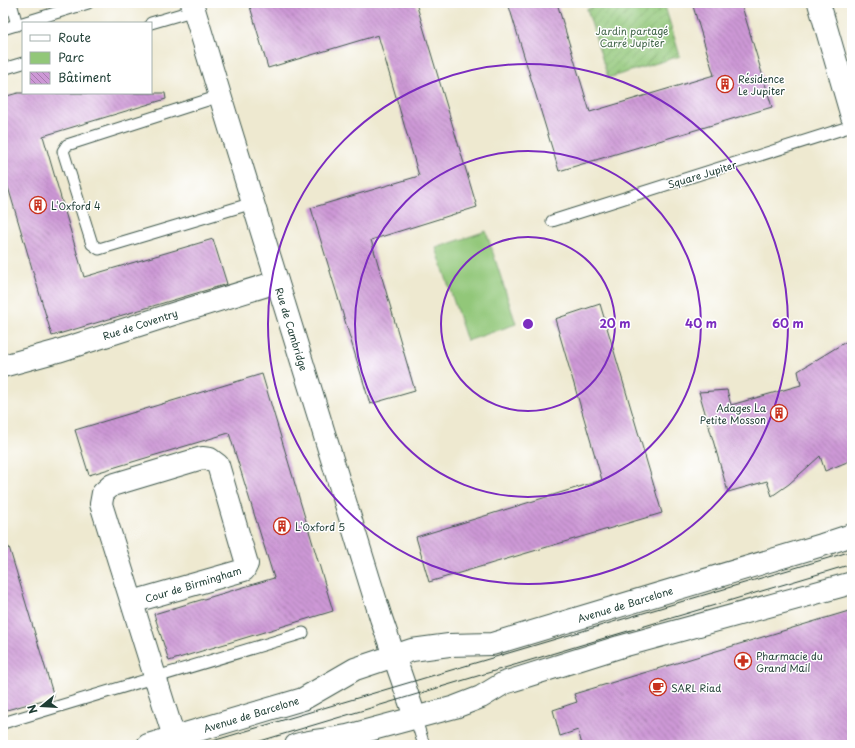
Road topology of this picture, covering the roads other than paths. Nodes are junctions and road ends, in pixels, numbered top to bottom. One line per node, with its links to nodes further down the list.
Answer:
1 (11, 3): 8 (lane)
2 (88, 3): 5 (lane)
3 (819, 3): 13 (street)
4 (194, 7): 7 (lane); 12 (street, Rue de Cambridge)
5 (27, 22)
6 (22, 23): 8 (lane)
7 (152, 24)
8 (17, 25): 9 (lane)
9 (3, 29)
10 (22, 63): 11 (lane)
11 (3, 69)
12 (220, 96): 15 (street, Rue de Cambridge); 15 (lane)
13 (852, 118)
14 (852, 126): 16 (lane, Square Jupiter)
15 (253, 203): 17 (street, Rue de Cambridge)
16 (552, 221)
17 (278, 282): 18 (street, Rue de Coventry); 23 (street, Rue de Cambridge)
18 (3, 366)
19 (852, 535): 23 (street, Avenue de Barcelone)
20 (852, 583): 25 (street)
21 (132, 602): 21 (street, Cour de Birmingham); 24 (street, Cour de Birmingham)
22 (303, 633): 24 (lane)
23 (394, 655): 25 (street); 27 (street, Avenue de Barcelone)
24 (156, 678): 26 (lane); 27 (street, Cour de Birmingham)
25 (415, 718): 29 (street); 30 (lane)
26 (3, 724)
27 (174, 737): 28 (street, Avenue de Barcelone)
28 (148, 745)
29 (296, 745)
30 (424, 745)

